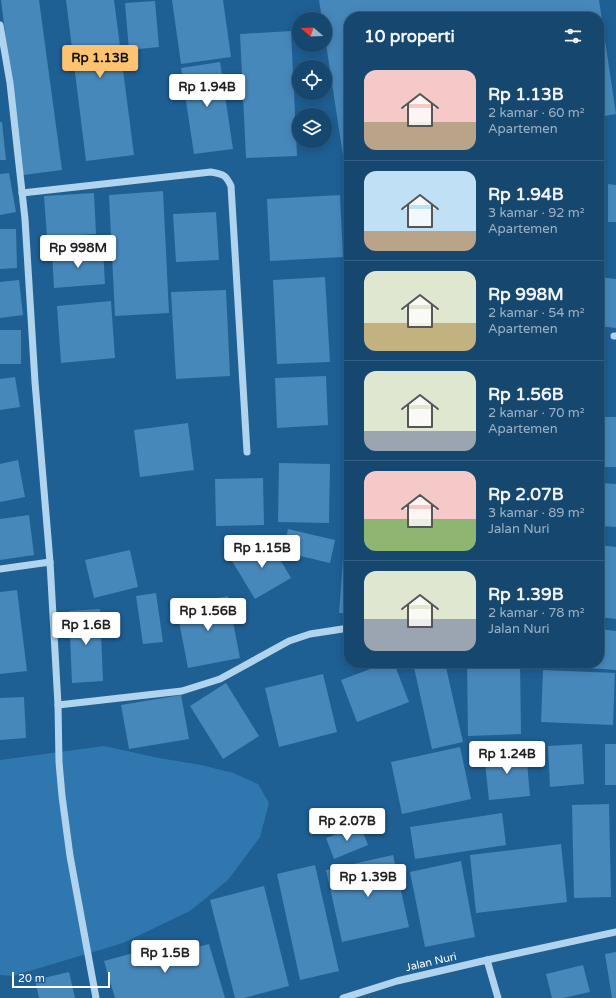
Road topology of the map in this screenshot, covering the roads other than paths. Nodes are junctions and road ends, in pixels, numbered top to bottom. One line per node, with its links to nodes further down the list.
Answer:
1 (0, 26): 2 (street)
2 (22, 193): 3 (street); 4 (street)
3 (247, 452)
4 (50, 562): 5 (street); 7 (street)
5 (0, 569)
6 (344, 629): 7 (street)
7 (58, 705): 10 (street)
8 (616, 932): 9 (street, Jalan Nuri)
9 (487, 960): 11 (street, Jalan Nuri); 12 (street)
10 (96, 998)
11 (343, 998)
12 (498, 998)

